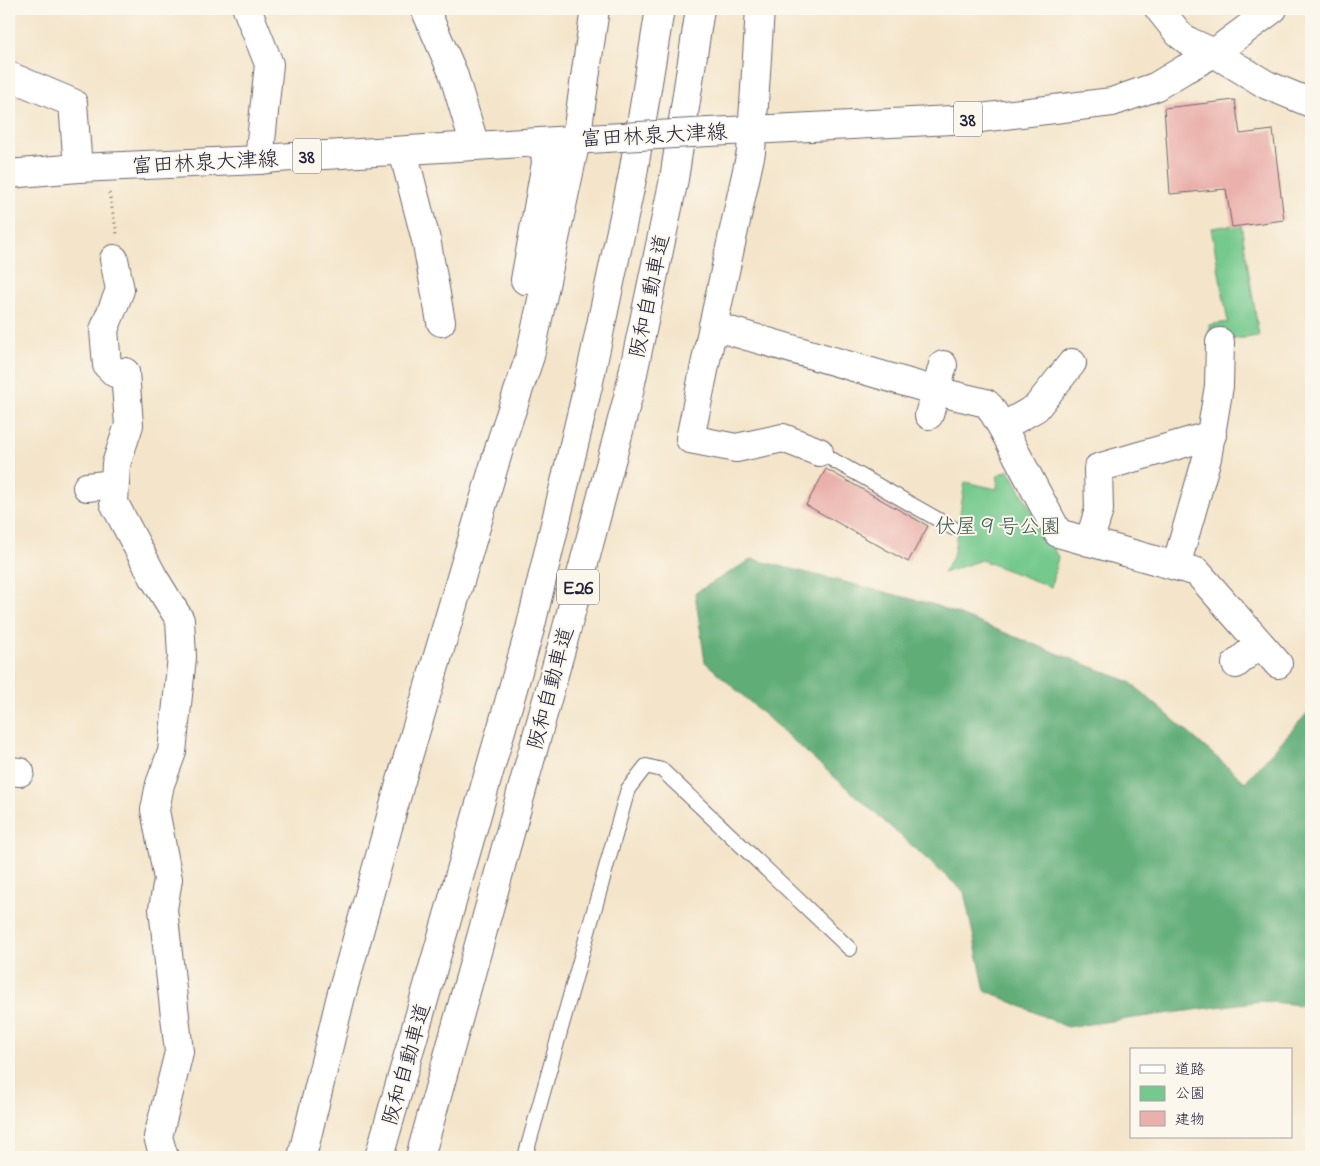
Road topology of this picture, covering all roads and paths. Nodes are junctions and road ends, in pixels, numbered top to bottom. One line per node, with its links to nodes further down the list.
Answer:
1 (247, 9): 17 (main road)
2 (425, 9): 15 (main road)
3 (595, 9): 13 (main road)
4 (660, 9): 41 (main road, 阪和自動車道 / E26)
5 (700, 9): 42 (main road, 阪和自動車道 / E26)
6 (760, 9): 12 (main road)
7 (1159, 9): 9 (main road)
8 (1273, 9): 9 (main road, 富田林泉大津線 / 38)
9 (1214, 53): 11 (main road); 12 (main road, 富田林泉大津線 / 38)
10 (9, 76): 18 (main road)
11 (1311, 103)
12 (752, 130): 13 (main road, 富田林泉大津線 / 38, bridge); 24 (main road)
13 (576, 140): 14 (main road, 富田林泉大津線 / 38); 40 (main road)
14 (544, 142): 15 (main road, 富田林泉大津線 / 38); 22 (main road)
15 (475, 146): 16 (main road, 富田林泉大津線 / 38)
16 (404, 151): 17 (main road, 富田林泉大津線 / 38); 23 (main road)
17 (259, 160): 19 (main road, 富田林泉大津線 / 38)
18 (78, 168): 19 (main road, 富田林泉大津線 / 38); 20 (main road, 富田林泉大津線 / 38)
19 (106, 168): 21 (path)
20 (9, 174)
21 (114, 259): 30 (main road)
22 (525, 280)
23 (441, 322)
24 (713, 326): 27 (main road); 29 (main road)
25 (1220, 342): 28 (main road)
26 (1072, 363): 27 (main road)
27 (1002, 428): 33 (main road)
28 (1212, 434): 33 (main road); 34 (main road)
29 (819, 452): 32 (lane)
30 (114, 484): 31 (main road); 39 (main road)
31 (87, 486)
32 (953, 528)
33 (1089, 542): 34 (main road)
34 (1176, 566): 35 (main road)
35 (1260, 644): 36 (main road); 37 (main road)
36 (1236, 664)
37 (1278, 664)
38 (850, 949): 43 (lane)
39 (164, 1157)
40 (302, 1157)
41 (379, 1157)
42 (420, 1157)
43 (525, 1157)

